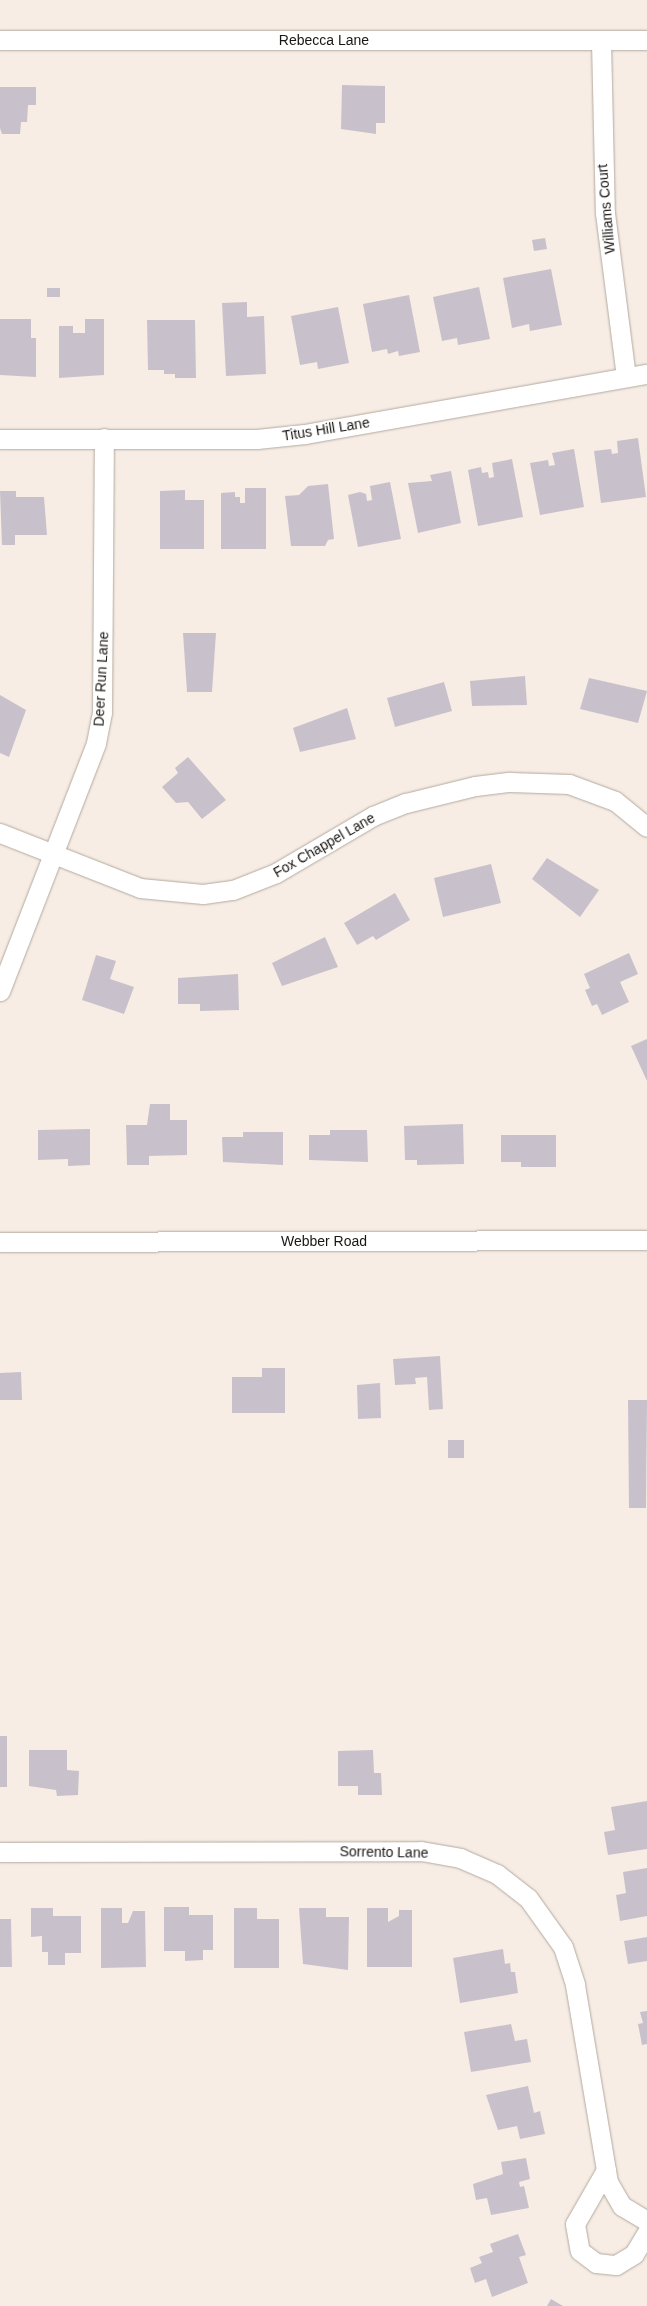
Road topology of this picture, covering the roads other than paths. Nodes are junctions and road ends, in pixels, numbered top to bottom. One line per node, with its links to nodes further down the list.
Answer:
1 (0, 40): 2 (street, Rebecca Lane)
2 (601, 40): 3 (street, Rebecca Lane); 5 (street, Williams Court)
3 (647, 40)
4 (647, 374): 5 (street, Titus Hill Lane)
5 (626, 377): 6 (street, Titus Hill Lane)
6 (104, 438): 7 (street, Titus Hill Lane); 10 (street, Deer Run Lane)
7 (0, 439)
8 (647, 827): 10 (street, Fox Chappel Lane)
9 (0, 832): 10 (street, Fox Chappel Lane)
10 (53, 854): 11 (street, Deer Run Lane)
11 (0, 992)
12 (647, 1240): 13 (street, Webber Road)
13 (0, 1242)
14 (0, 1852): 15 (street, Sorrento Lane)
15 (606, 2170): 16 (street, Sorrento Lane); 17 (street)
16 (647, 2221)
17 (647, 2232)

